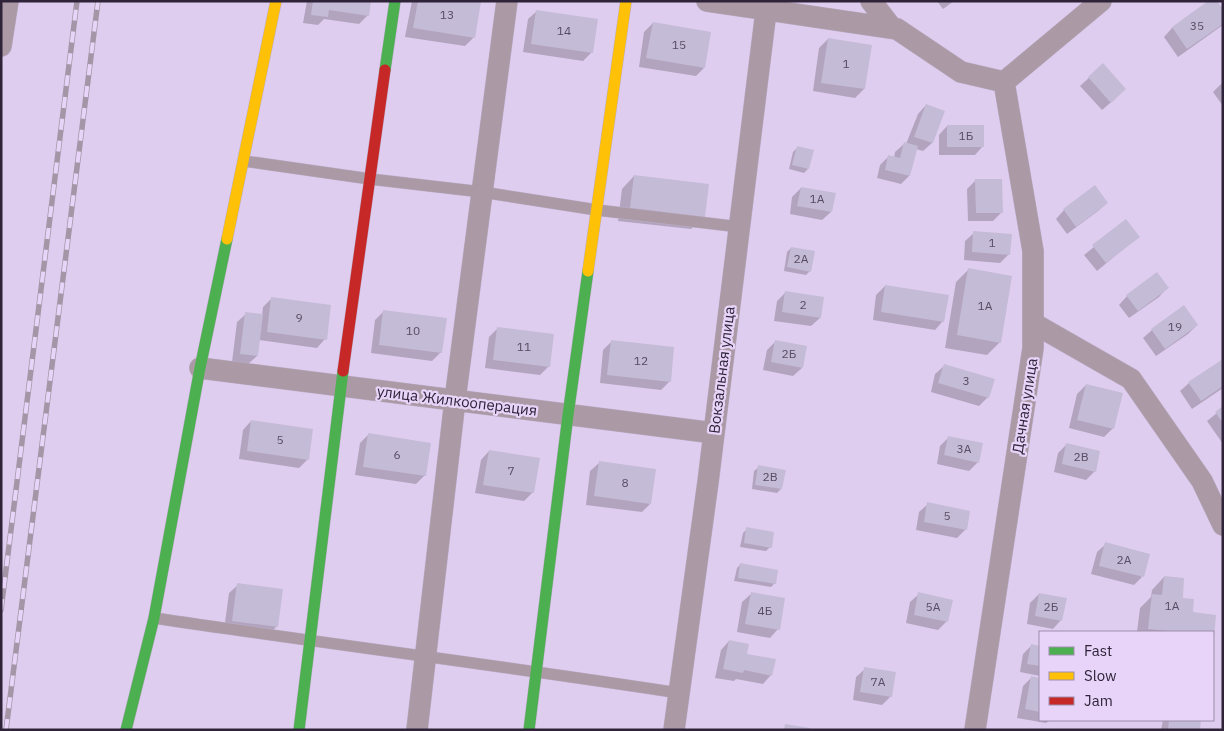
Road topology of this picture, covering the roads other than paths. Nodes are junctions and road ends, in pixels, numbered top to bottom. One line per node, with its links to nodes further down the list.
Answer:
1 (8, 1): 11 (street)
2 (276, 1): 13 (street)
3 (395, 1): 14 (street)
4 (507, 1): 15 (street)
5 (626, 1): 16 (street)
6 (707, 1): 9 (street)
7 (871, 1): 10 (street)
8 (1101, 1): 12 (street)
9 (766, 10): 10 (street); 17 (street, Вокзальная улица)
10 (892, 28): 12 (street)
11 (1, 46)
12 (1004, 82): 18 (street, Дачная улица)
13 (244, 161): 14 (lane); 19 (street)
14 (370, 179): 15 (lane); 20 (street)
15 (482, 192): 16 (lane); 21 (street)
16 (597, 210): 17 (lane); 22 (street)
17 (740, 227): 23 (street, Вокзальная улица)
18 (1033, 323): 24 (street); 35 (street, Дачная улица)
19 (200, 368): 20 (street, улица Жилкооперация); 25 (street)
20 (342, 386): 21 (street, улица Жилкооперация); 26 (street)
21 (455, 400): 22 (street, улица Жилкооперация); 27 (street)
22 (568, 415): 23 (street, улица Жилкооперация); 28 (street)
23 (714, 433): 29 (street, Вокзальная улица)
24 (1223, 525)
25 (154, 618): 26 (lane); 30 (street)
26 (310, 641): 27 (lane); 31 (street)
27 (425, 657): 28 (lane); 32 (street)
28 (537, 671): 29 (lane); 33 (street)
29 (679, 692): 34 (street, Вокзальная улица)
30 (126, 730)
31 (300, 730)
32 (416, 730)
33 (529, 730)
34 (674, 730)
35 (976, 730)

